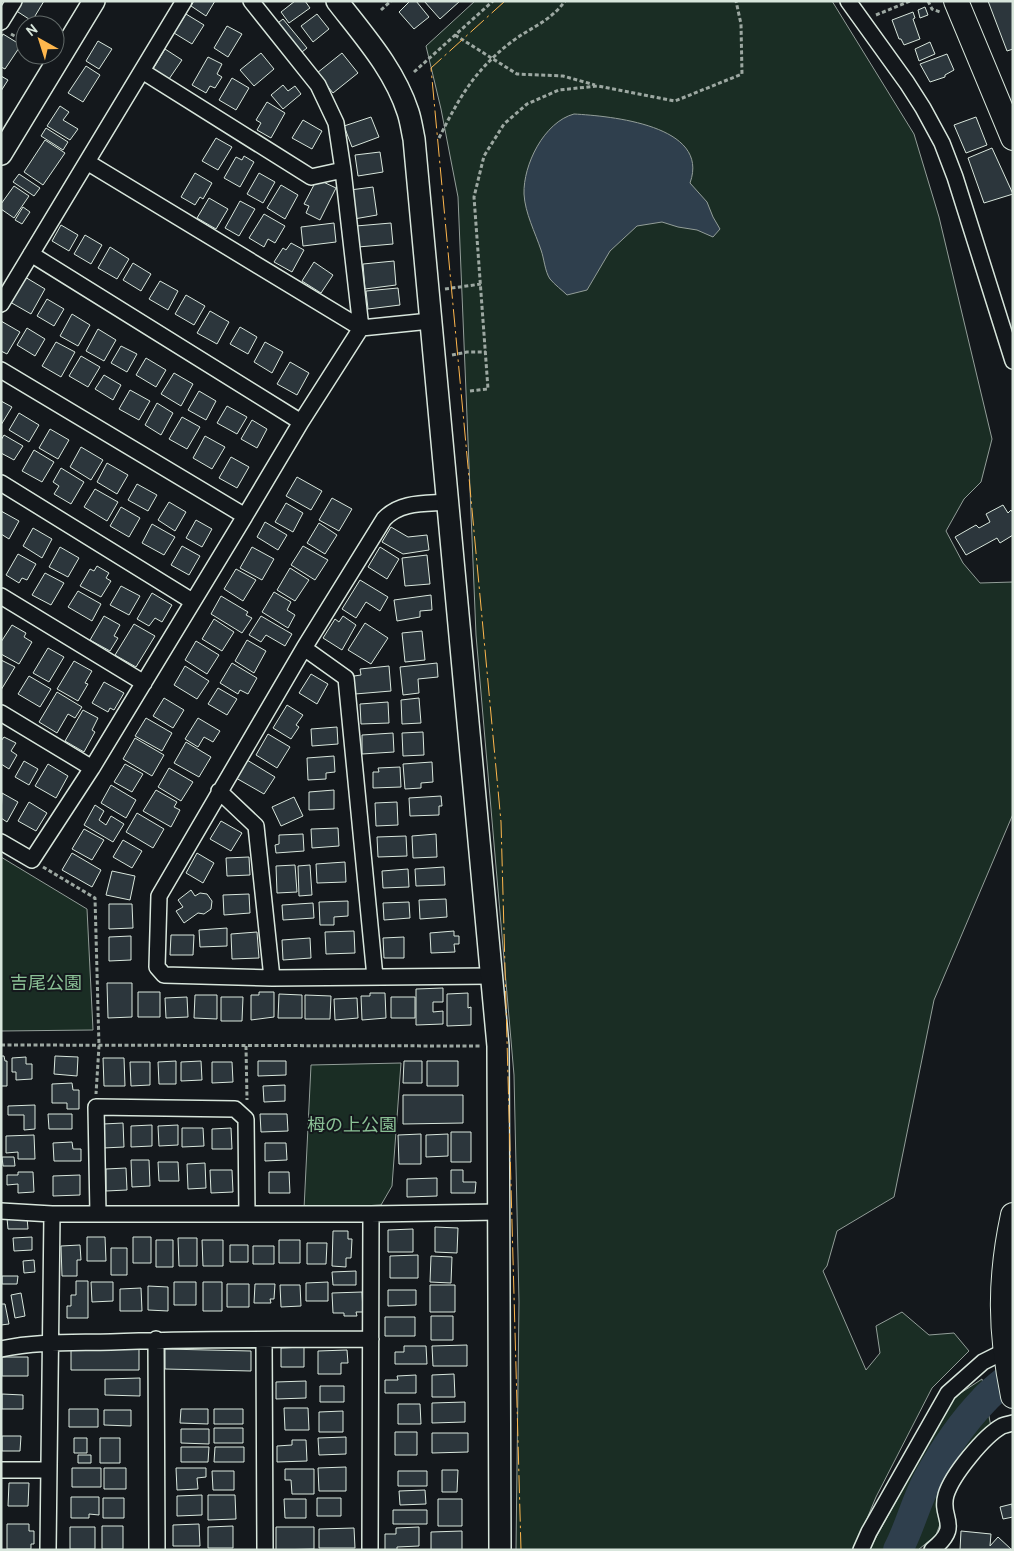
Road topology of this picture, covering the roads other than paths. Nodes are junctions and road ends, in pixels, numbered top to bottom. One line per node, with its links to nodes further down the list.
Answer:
1 (14, 1): 8 (street)
2 (94, 1): 11 (street)
3 (184, 1): 9 (street)
4 (251, 1): 13 (street)
5 (337, 1): 16 (street)
6 (848, 1): 18 (street)
7 (956, 1): 10 (main road)
8 (5, 27)
9 (142, 71): 12 (street); 13 (street)
10 (1013, 138)
11 (1, 154)
12 (87, 162): 14 (street); 17 (street)
13 (343, 170): 17 (street)
14 (31, 254): 15 (street); 20 (street)
15 (1, 304)
16 (430, 321): 17 (street); 22 (street)
17 (361, 328): 20 (street)
18 (1013, 361)
19 (1, 370): 23 (street)
20 (301, 422): 23 (street)
21 (1, 483): 25 (street)
22 (449, 502): 26 (street); 32 (street)
23 (245, 516): 25 (street)
24 (1, 596): 27 (street)
25 (192, 601): 27 (street)
26 (304, 648): 30 (street); 33 (street)
27 (144, 683): 29 (street)
28 (1, 713): 29 (street)
29 (92, 768): 31 (street)
30 (219, 791): 34 (street); 34 (street)
31 (1, 842)
32 (492, 976): 33 (street); 36 (street)
33 (375, 977): 34 (street)
34 (272, 978)
35 (1, 1211): 37 (street)
36 (499, 1212): 40 (street); 56 (street)
37 (52, 1214): 38 (street); 45 (street)
38 (98, 1214): 39 (street); 39 (street)
39 (247, 1214): 40 (street)
40 (371, 1214): 43 (street)
41 (1013, 1215): 47 (main road)
42 (156, 1339): 44 (street); 45 (street); 53 (street)
43 (371, 1339): 44 (street); 55 (street)
44 (264, 1341): 54 (street)
45 (51, 1343): 46 (street); 51 (street)
46 (1, 1349)
47 (1005, 1354): 48 (main road); 57 (street)
48 (1013, 1396)
49 (1013, 1422): 58 (street)
50 (1, 1470): 51 (street)
51 (49, 1470): 52 (street)
52 (48, 1550)
53 (157, 1550)
54 (265, 1550)
55 (370, 1550)
56 (500, 1550)
57 (861, 1550)
58 (932, 1550)

